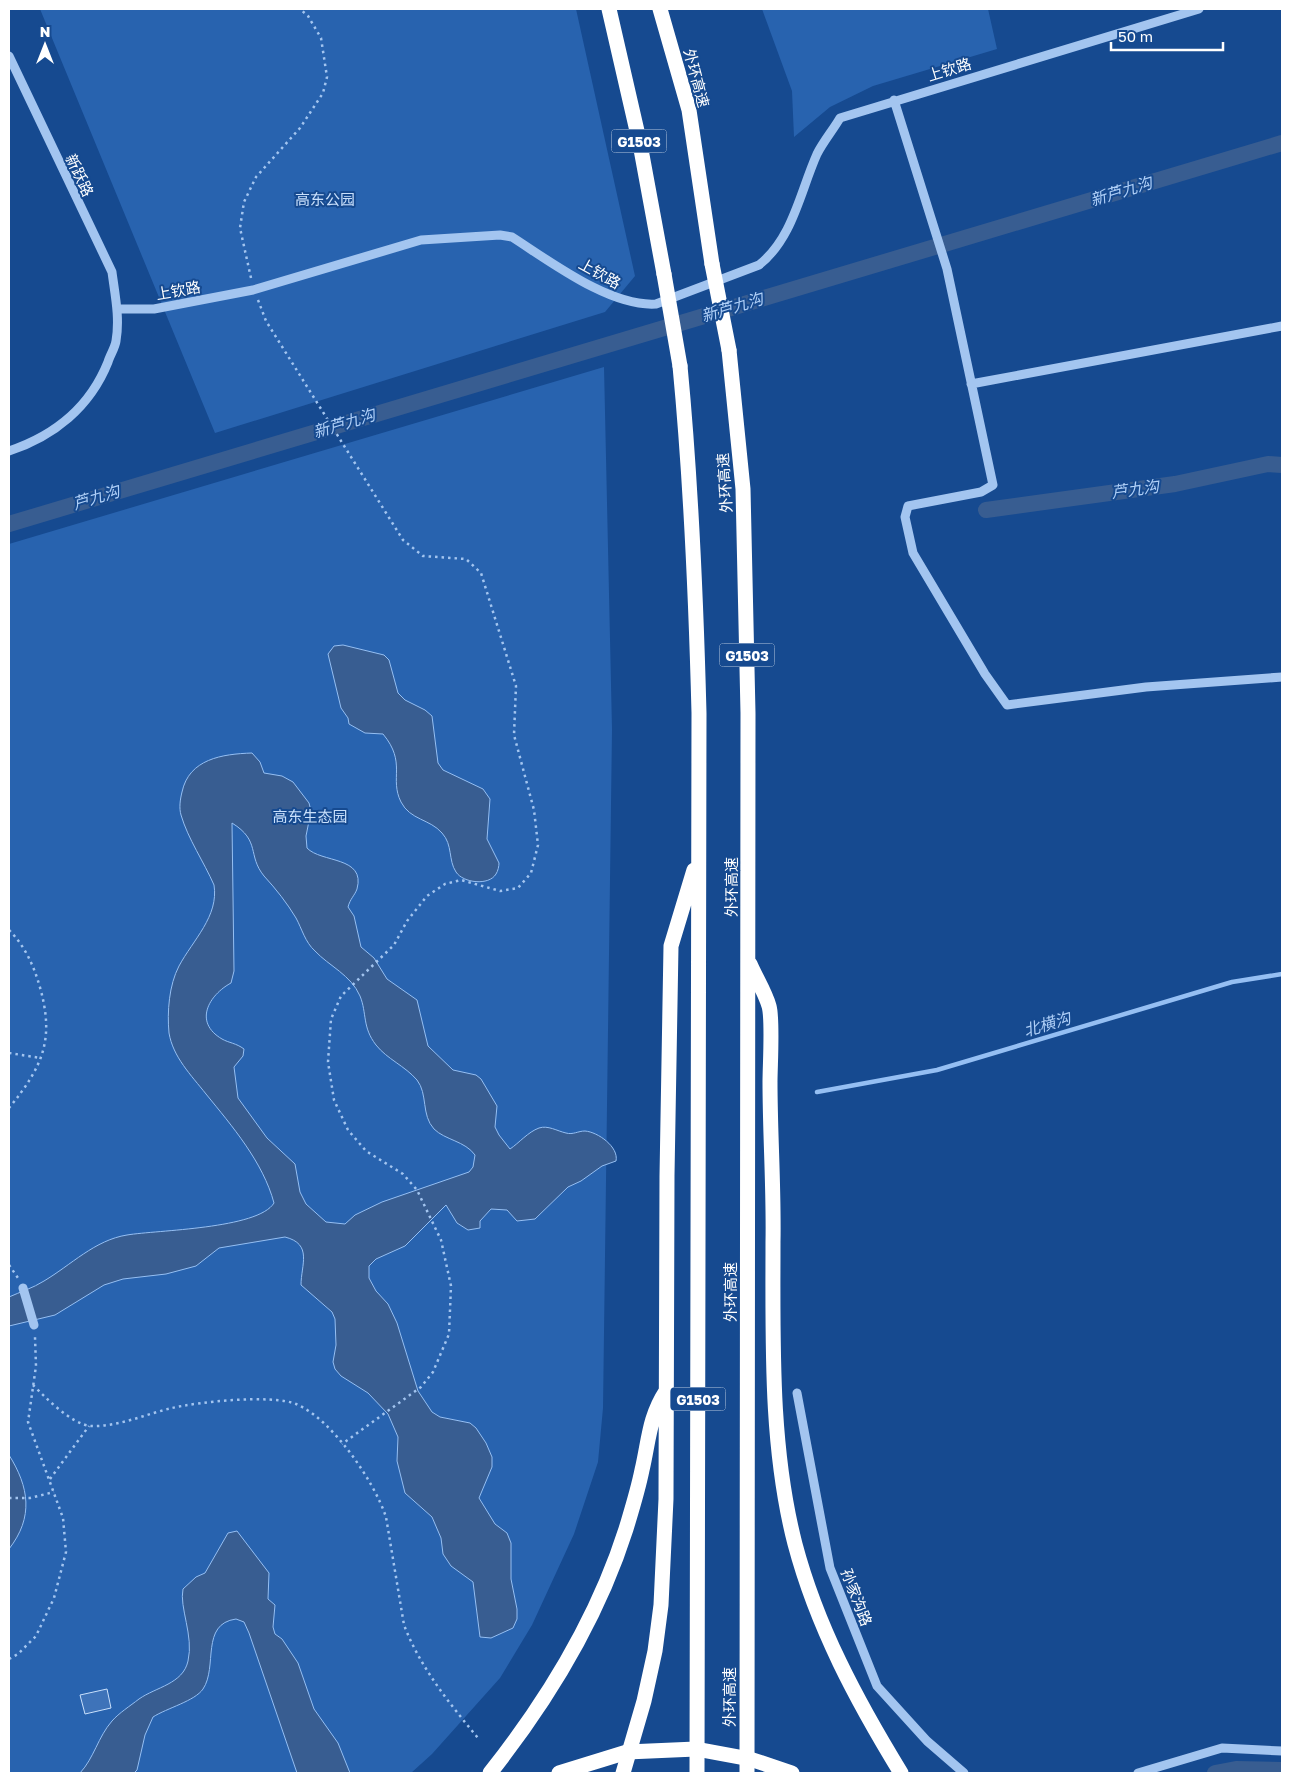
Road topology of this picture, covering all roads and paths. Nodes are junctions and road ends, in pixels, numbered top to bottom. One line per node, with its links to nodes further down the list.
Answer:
1 (300, 9): 7 (path)
2 (608, 9): 13 (highway, G1503, bridge)
3 (660, 9): 15 (highway, 外环高速 / G1503, bridge)
4 (1199, 9): 6 (street, 上钦路)
5 (9, 56): 8 (street, 新跃路)
6 (894, 100): 7 (street, 上钦路); 10 (street)
7 (253, 290): 8 (street, 上钦路); 26 (path)
8 (117, 308): 11 (street)
9 (1282, 326): 10 (street)
10 (971, 384): 12 (street)
11 (9, 451)
12 (1282, 677)
13 (698, 854): 23 (highway); 36 (highway, G1503)
14 (9, 930): 17 (path)
15 (748, 960): 37 (highway, 外环高速 / G1503); 39 (highway)
16 (9, 1053): 17 (path)
17 (40, 1058): 18 (path)
18 (9, 1108)
19 (9, 1265): 20 (path)
20 (23, 1288): 21 (street)
21 (34, 1325): 22 (path)
22 (33, 1385): 25 (path); 27 (path)
23 (666, 1391): 33 (highway); 35 (highway)
24 (797, 1393): 40 (street, 孙家沟路)
25 (90, 1426): 26 (path); 27 (path)
26 (342, 1444): 31 (path)
27 (50, 1479): 28 (path)
28 (54, 1492): 29 (path); 30 (path)
29 (9, 1498)
30 (9, 1659)
31 (478, 1738)
32 (1282, 1751): 41 (street)
33 (490, 1773)
34 (559, 1773): 38 (highway, bridge)
35 (623, 1773)
36 (697, 1773)
37 (747, 1773)
38 (792, 1773)
39 (901, 1773)
40 (964, 1773)
41 (1138, 1773)

